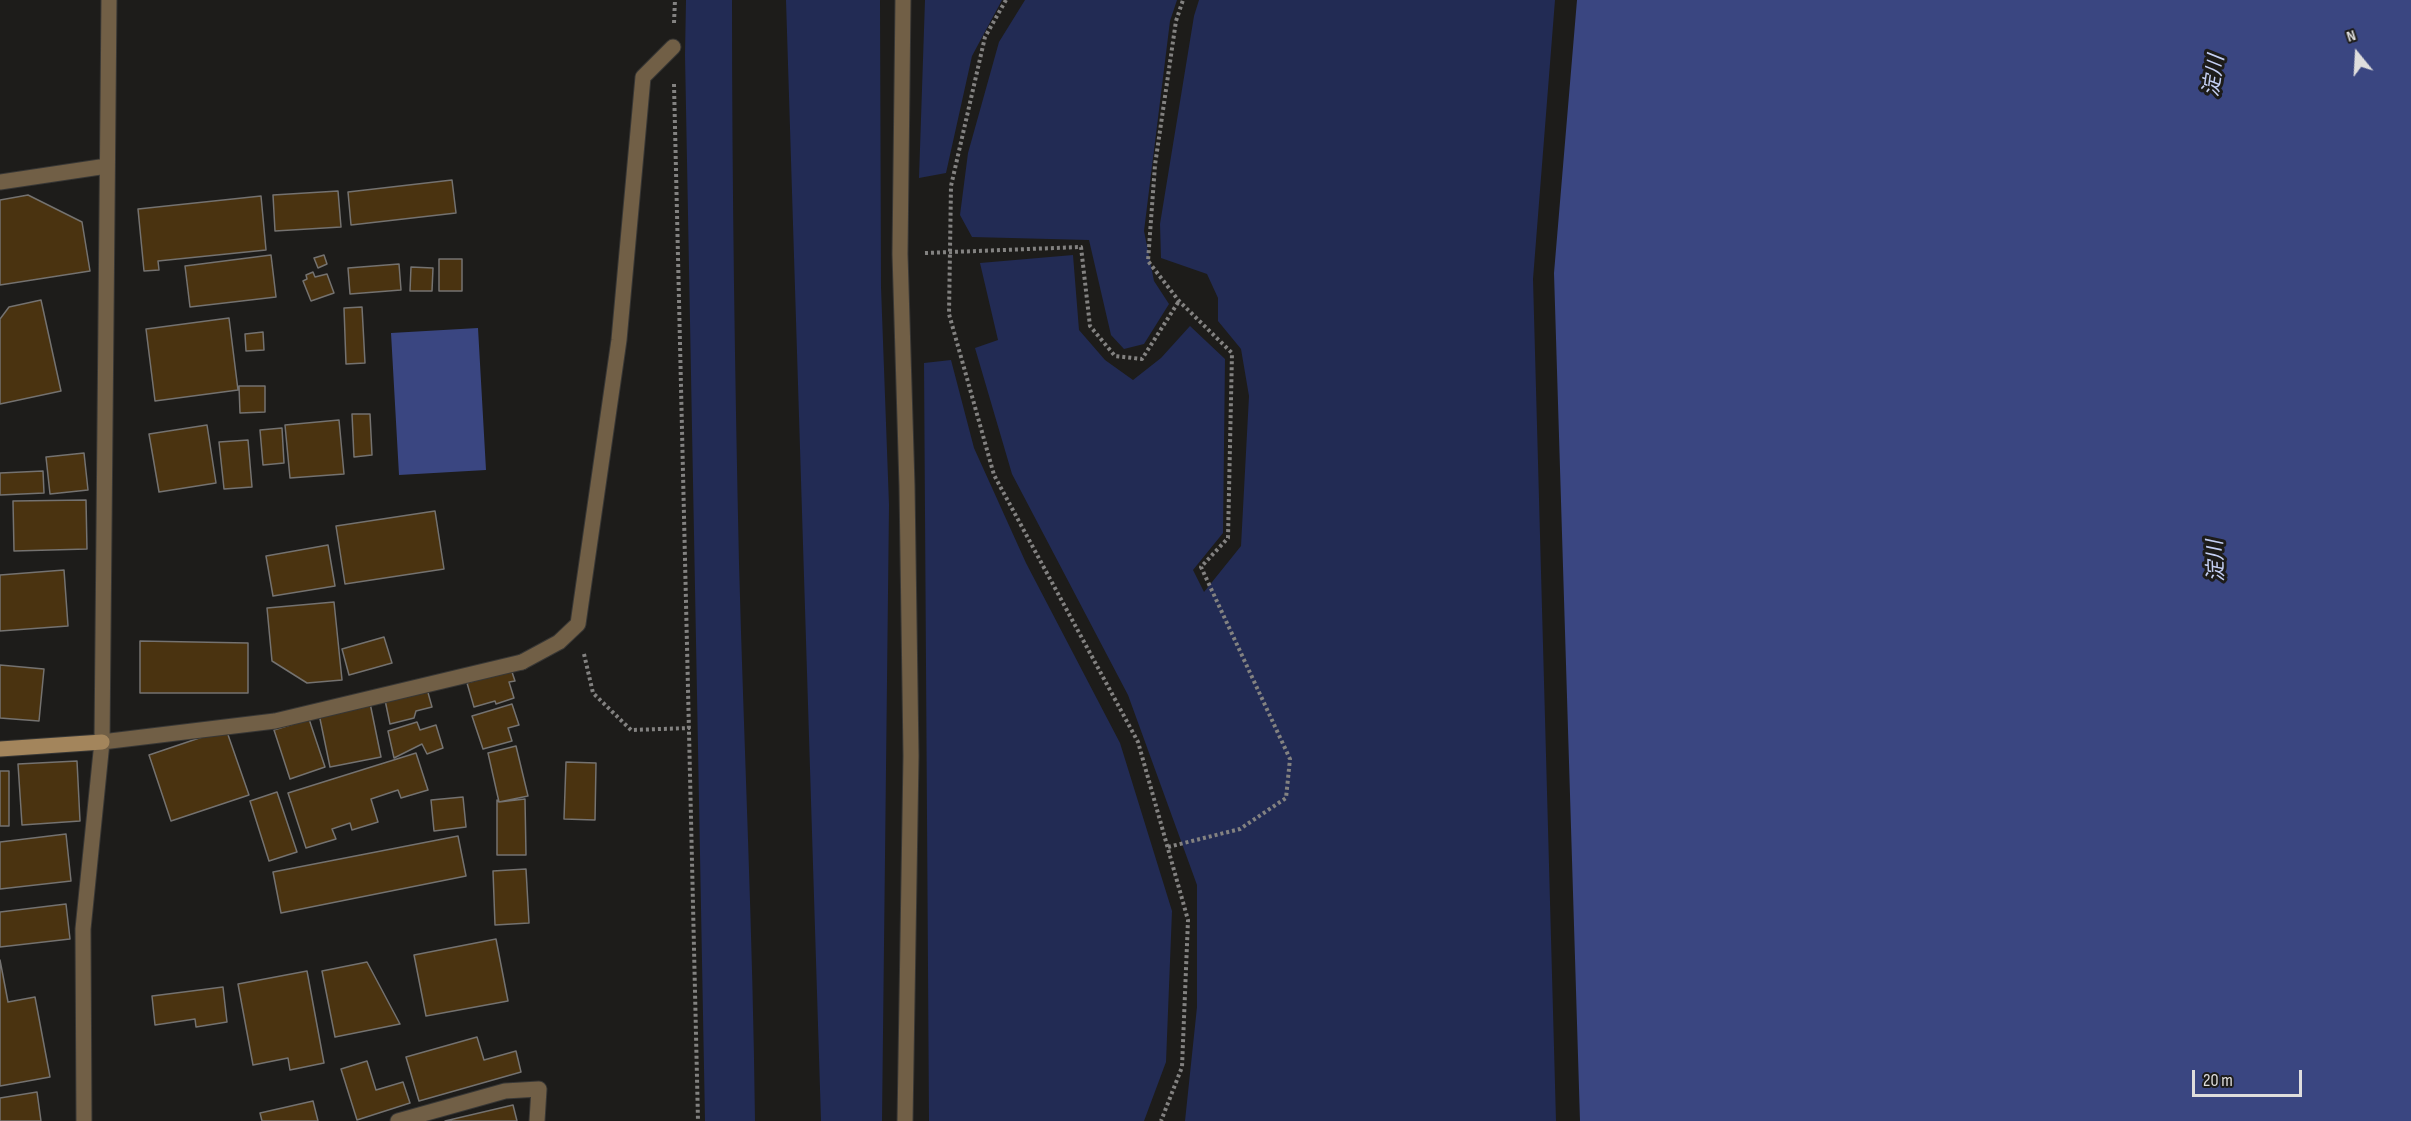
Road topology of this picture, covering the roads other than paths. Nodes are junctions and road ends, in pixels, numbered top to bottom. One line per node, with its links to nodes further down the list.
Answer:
1 (109, 0): 4 (street)
2 (903, 0): 11 (street)
3 (673, 47): 6 (street)
4 (107, 166): 5 (street); 6 (street)
5 (0, 182)
6 (102, 742): 7 (main road); 8 (street)
7 (0, 749)
8 (84, 1121)
9 (398, 1121): 10 (street)
10 (537, 1121)
11 (905, 1121)

